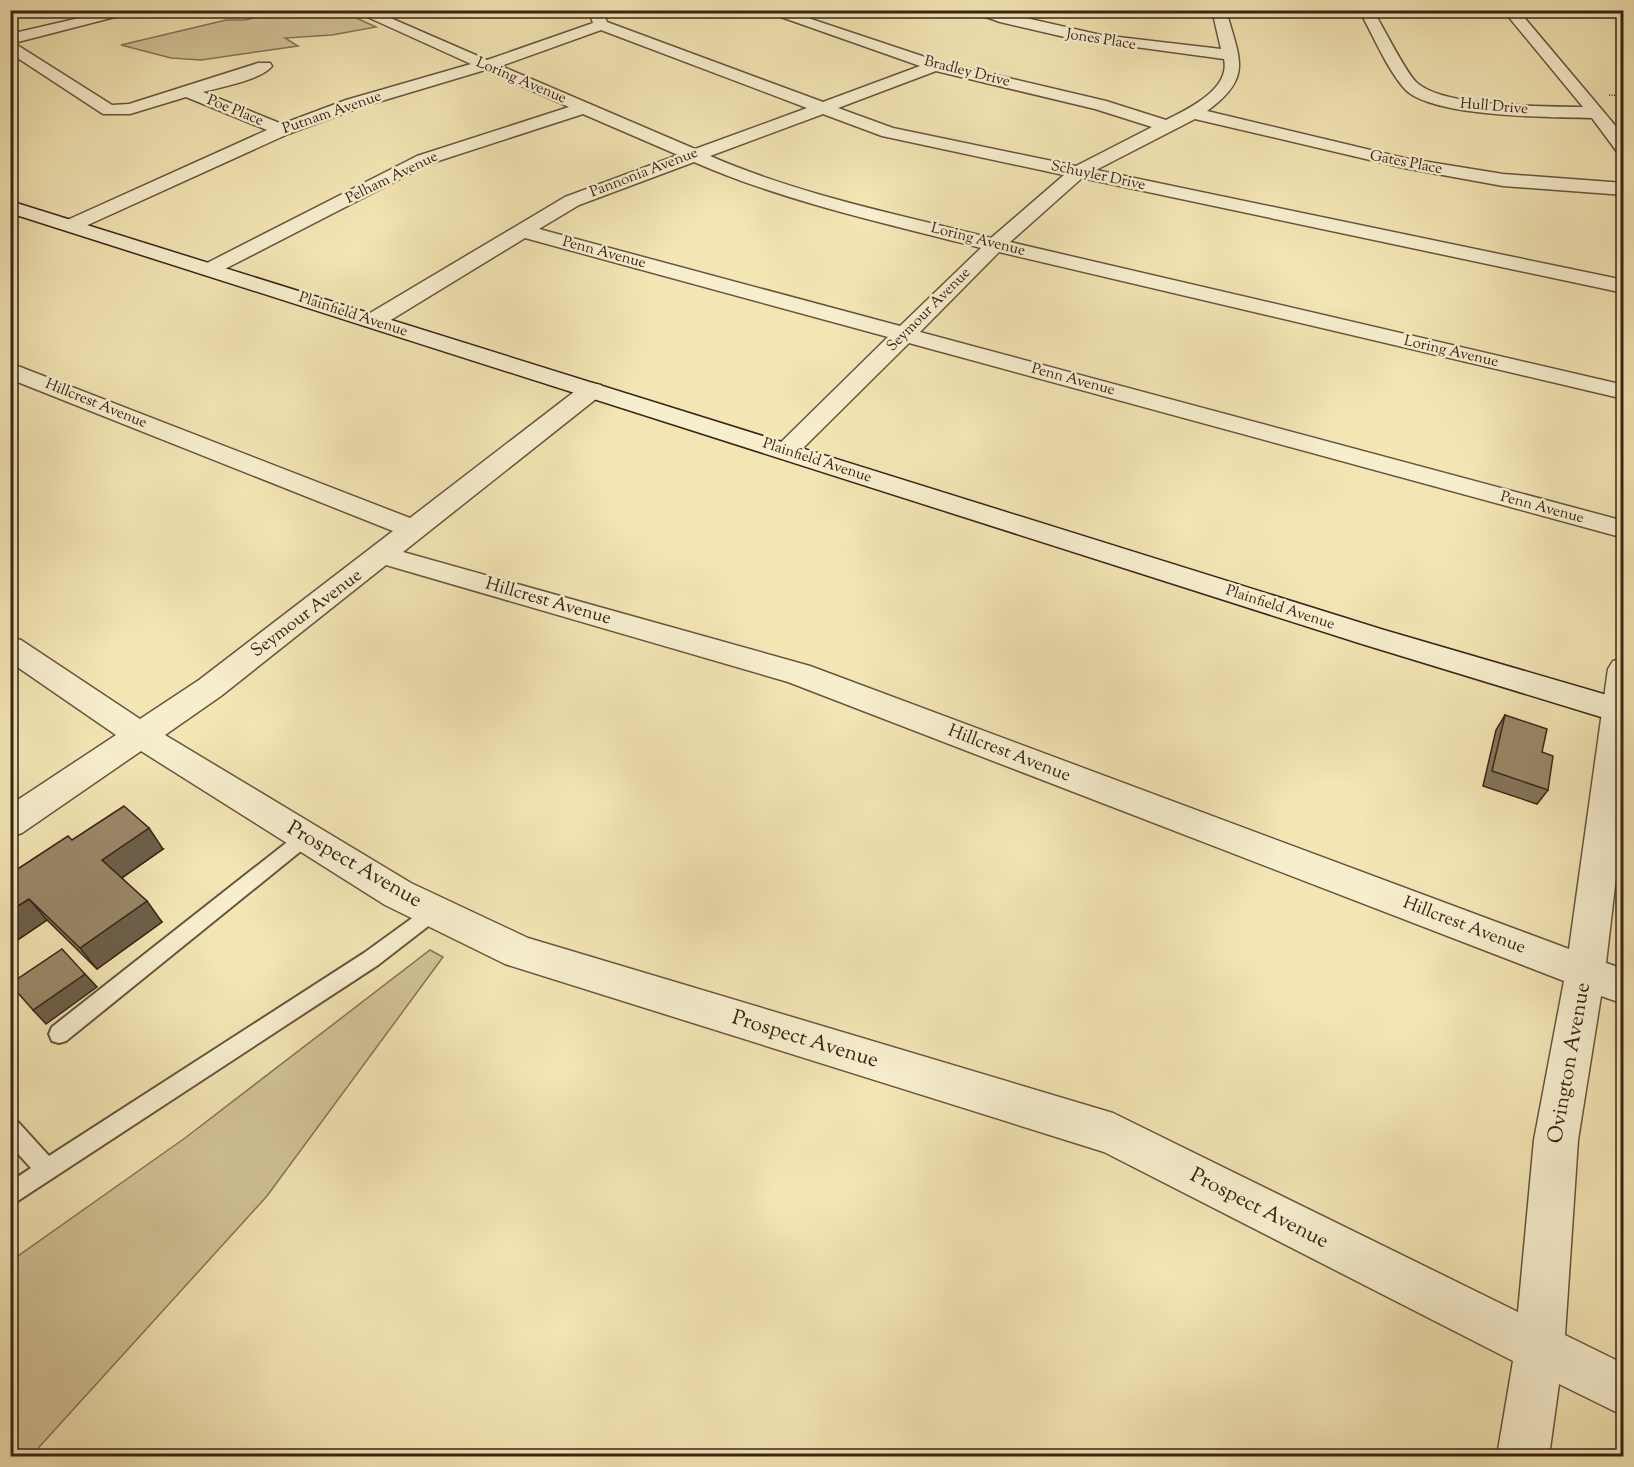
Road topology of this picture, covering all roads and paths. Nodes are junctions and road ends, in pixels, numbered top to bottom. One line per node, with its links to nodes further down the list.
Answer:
1 (135, 10): 9 (street)
2 (359, 10): 12 (street, Loring Avenue)
3 (768, 10): 14 (street, Bradley Drive)
4 (973, 10): 11 (street, Jones Place)
5 (1219, 10): 11 (street, Seymour Avenue)
6 (1366, 10): 19 (street, Hull Drive)
7 (1510, 10): 19 (street)
8 (598, 18): 12 (street, Putnam Avenue); 16 (street, Schuyler Drive)
9 (10, 39)
10 (10, 46): 15 (street)
11 (1232, 55): 18 (street, Seymour Avenue)
12 (483, 65): 17 (street, Loring Avenue); 21 (street, Putnam Avenue)
13 (264, 66): 15 (street)
14 (935, 66): 16 (street, Pannonia Avenue); 20 (street, Bradley Drive)
15 (188, 92): 21 (street, Poe Place)
16 (822, 107): 23 (street, Pannonia Avenue); 24 (street, Schuyler Drive)
17 (583, 108): 23 (street, Loring Avenue); 30 (street, Pelham Avenue)
18 (1193, 113): 20 (street, Seymour Avenue); 25 (street, Gates Place)
19 (1597, 113): 22 (street)
20 (1167, 126): 24 (street, Seymour Avenue)
21 (282, 130): 27 (street, Putnam Avenue)
22 (1623, 149)
23 (693, 154): 28 (street, Pannonia Avenue); 29 (street, Loring Avenue)
24 (1078, 172): 29 (street, Seymour Avenue); 31 (street, Schuyler Drive)
25 (1623, 189)
26 (10, 207): 27 (street, Plainfield Avenue)
27 (72, 225): 30 (street, Plainfield Avenue)
28 (523, 231): 32 (street, Pannonia Avenue); 33 (street, Penn Avenue)
29 (995, 245): 33 (street, Seymour Avenue); 36 (street, Loring Avenue)
30 (210, 269): 32 (street, Plainfield Avenue)
31 (1623, 287)
32 (373, 321): 35 (street, Plainfield Avenue)
33 (904, 334): 37 (street, Seymour Avenue); 39 (street, Penn Avenue)
34 (10, 370): 38 (street, Hillcrest Avenue)
35 (592, 390): 37 (street, Plainfield Avenue); 38 (street, Seymour Avenue)
36 (1623, 392)
37 (786, 452): 43 (street, Plainfield Avenue)
38 (415, 530): 40 (street, Seymour Avenue)
39 (1623, 530)
40 (383, 555): 44 (street, Seymour Avenue); 48 (street, Hillcrest Avenue)
41 (10, 647): 44 (street, Prospect Avenue)
42 (1623, 669): 43 (street, Ovington Avenue)
43 (1621, 711): 48 (street, Ovington Avenue)
44 (140, 735): 45 (street, Seymour Avenue); 46 (street, Prospect Avenue)
45 (10, 823)
46 (306, 837): 47 (street, Prospect Avenue); 50 (lane)
47 (433, 911): 52 (lane); 54 (street, Prospect Avenue)
48 (1585, 972): 49 (street, Hillcrest Avenue); 54 (street, Ovington Avenue)
49 (1623, 987)
50 (59, 1034)
51 (10, 1129): 52 (lane)
52 (47, 1170): 53 (lane)
53 (10, 1195)
54 (1539, 1351): 55 (street, Prospect Avenue); 56 (street, Ovington Avenue)
55 (1623, 1391)
56 (1524, 1456)

